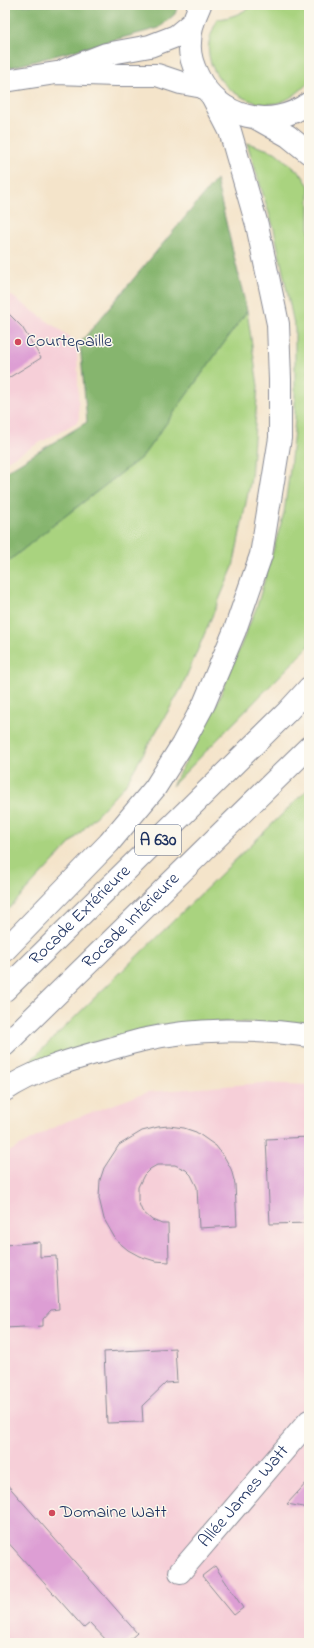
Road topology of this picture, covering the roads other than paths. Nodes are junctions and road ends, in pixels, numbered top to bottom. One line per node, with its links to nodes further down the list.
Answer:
1 (196, 13): 2 (main road); 4 (main road)
2 (56, 73): 3 (main road); 4 (main road)
3 (5, 81)
4 (208, 92): 6 (main road); 10 (main road)
5 (309, 103): 6 (main road)
6 (256, 118): 7 (main road)
7 (309, 153)
8 (309, 688): 11 (main road, Rocade Extérieure / A 630)
9 (309, 747): 15 (main road, Rocade Intérieure / A 630)
10 (5, 950)
11 (5, 990)
12 (309, 1028): 13 (main road)
13 (278, 1032): 14 (main road); 16 (main road)
14 (309, 1036)
15 (5, 1045)
16 (5, 1090)
17 (309, 1421): 18 (main road, Allée James Watt)
18 (180, 1572)

